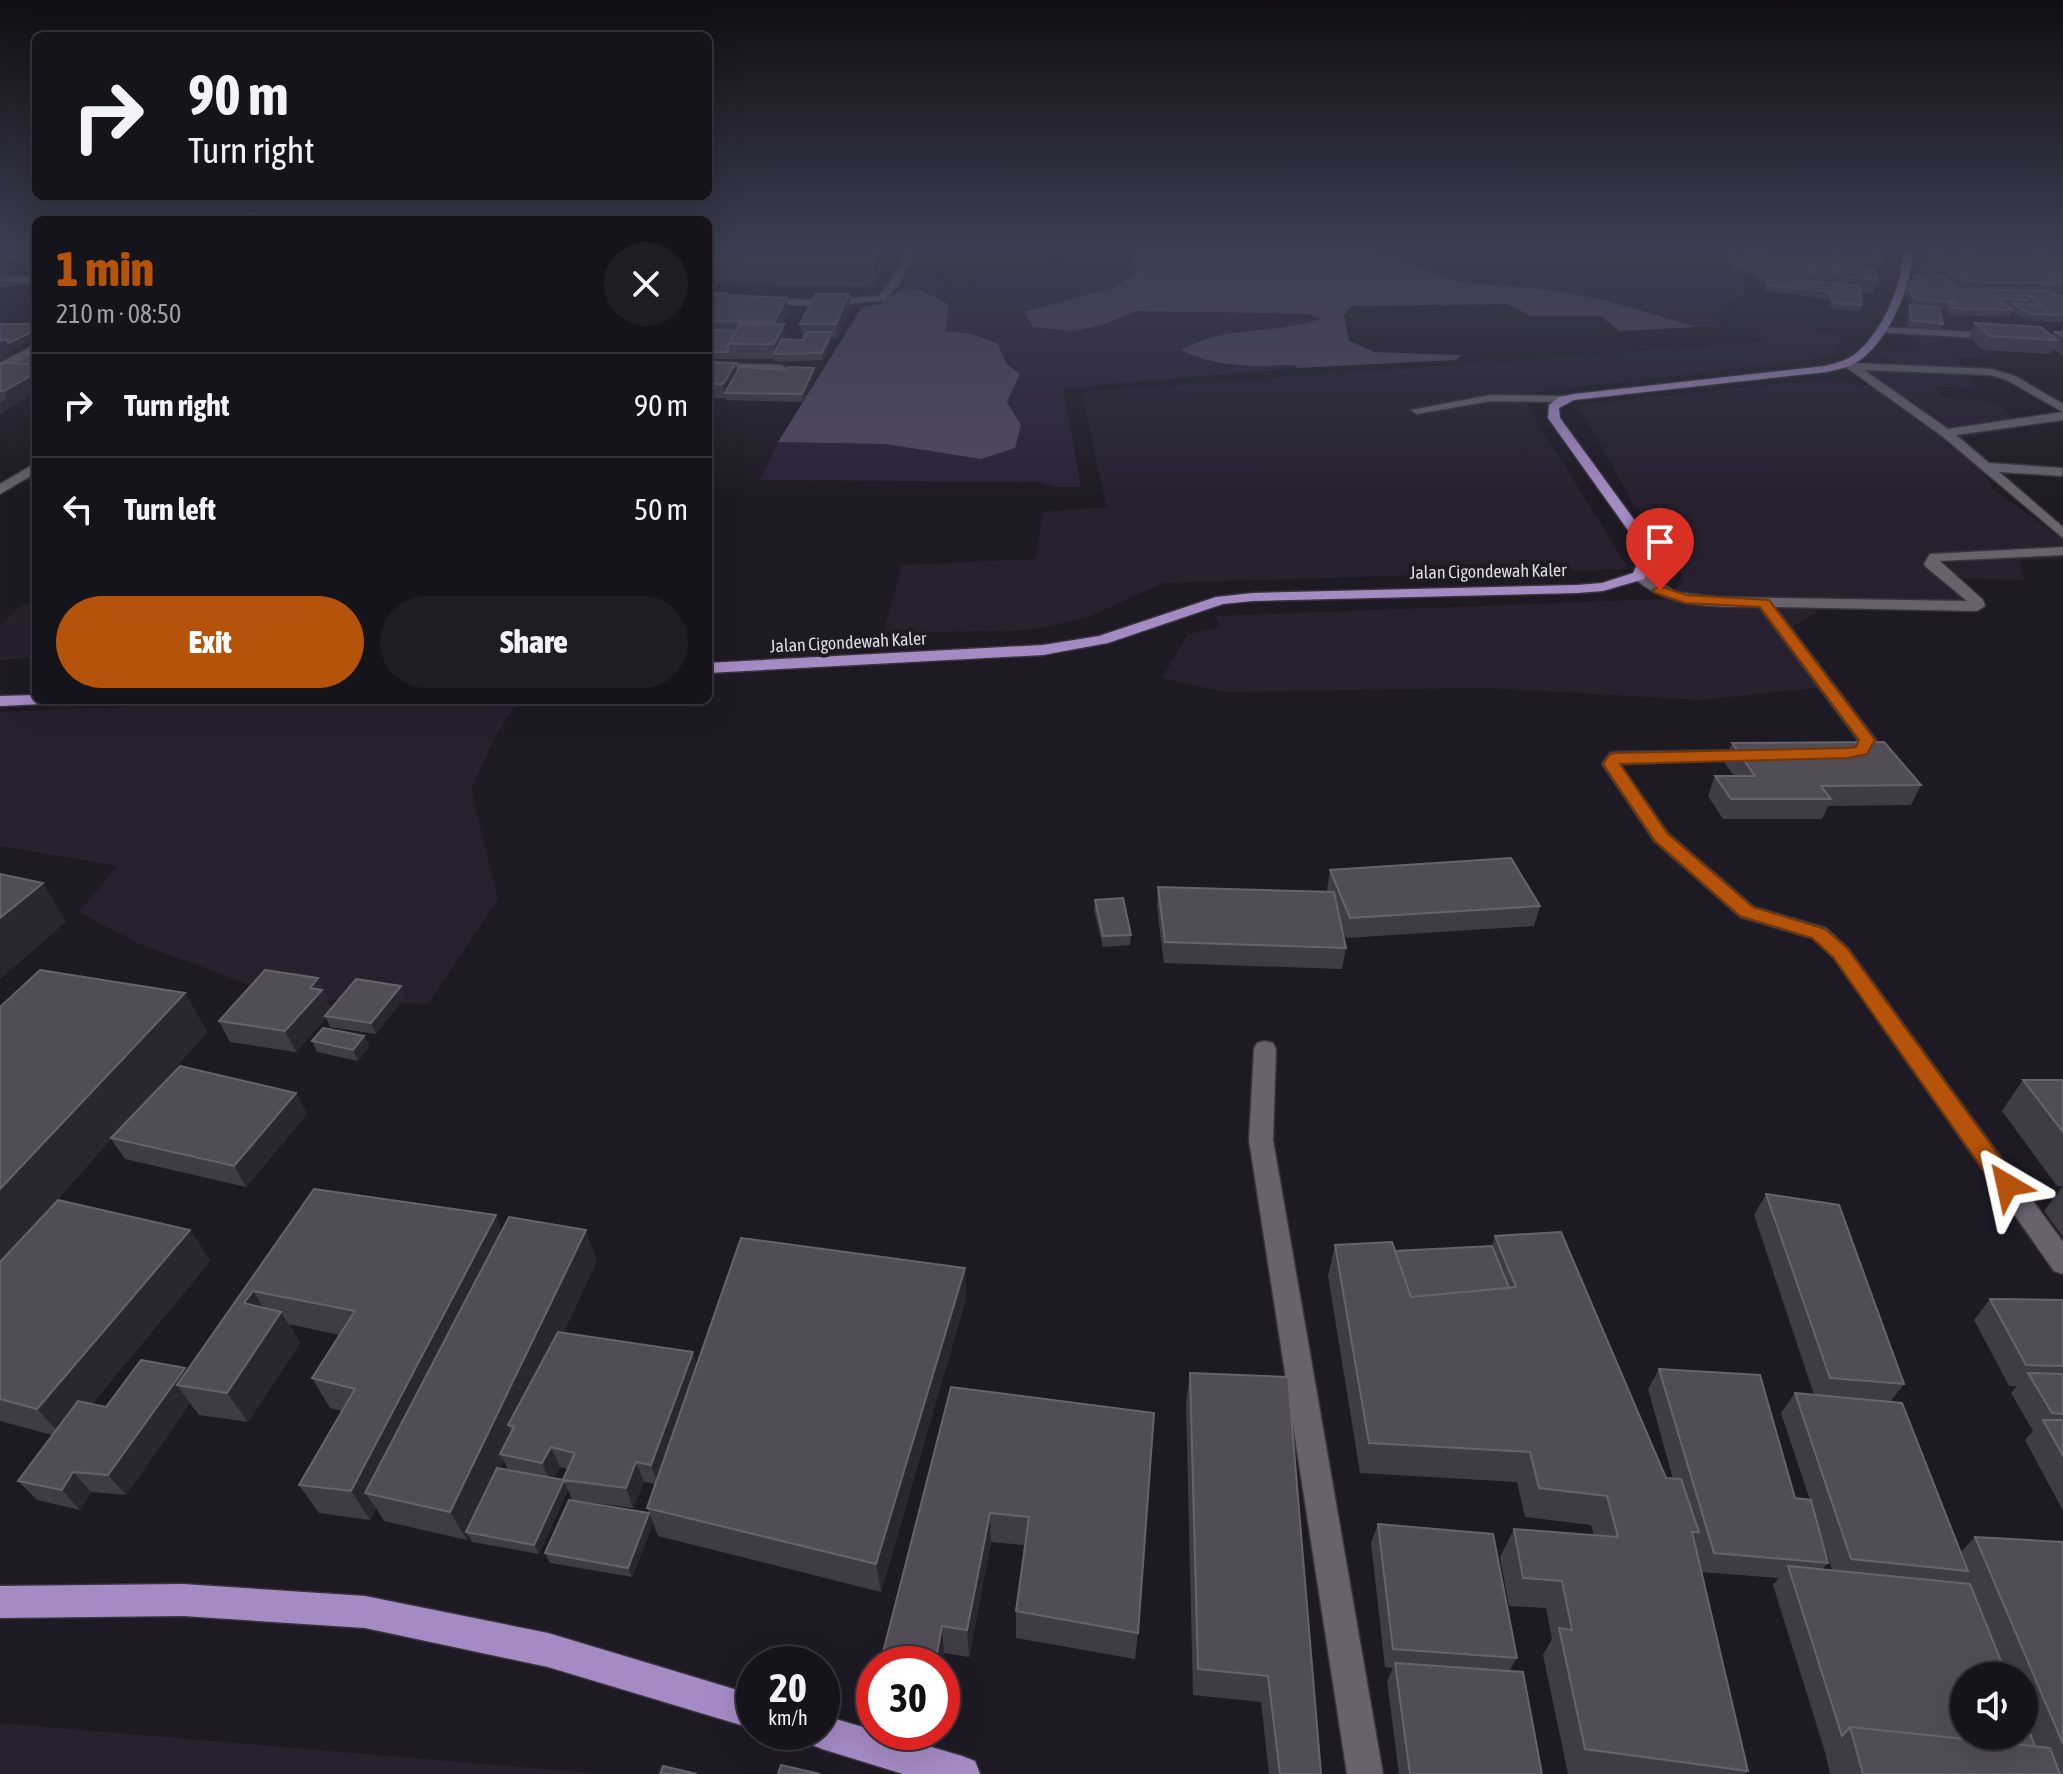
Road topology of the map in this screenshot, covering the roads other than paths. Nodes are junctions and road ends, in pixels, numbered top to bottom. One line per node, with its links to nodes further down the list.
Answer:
1 (1879, 333): 5 (main road)
2 (1938, 333): 3 (street)
3 (2004, 336)
4 (32, 349): 7 (street)
5 (1850, 364): 9 (main road); 10 (street); 13 (street)
6 (712, 366): 8 (street)
7 (0, 367)
8 (781, 368)
9 (1563, 399): 11 (street); 20 (main road)
10 (2063, 409)
11 (1417, 410)
12 (2063, 416): 13 (street)
13 (1946, 433): 14 (street)
14 (1986, 467): 16 (street); 18 (street)
15 (32, 470): 17 (street)
16 (2062, 472)
17 (0, 490)
18 (2063, 534)
19 (2063, 551): 21 (street)
20 (1639, 576): 21 (street); 22 (main road, Jalan Cigondewah Kaler)
21 (1764, 603): 25 (street)
22 (712, 668)
23 (32, 700): 24 (main road)
24 (0, 701)
25 (1833, 753)
26 (1771, 754): 28 (street)
27 (1265, 1049): 33 (street)
28 (2063, 1263)
29 (0, 1602): 30 (main road)
30 (736, 1707)
31 (840, 1737): 32 (main road)
32 (962, 1774)
33 (1365, 1774)

